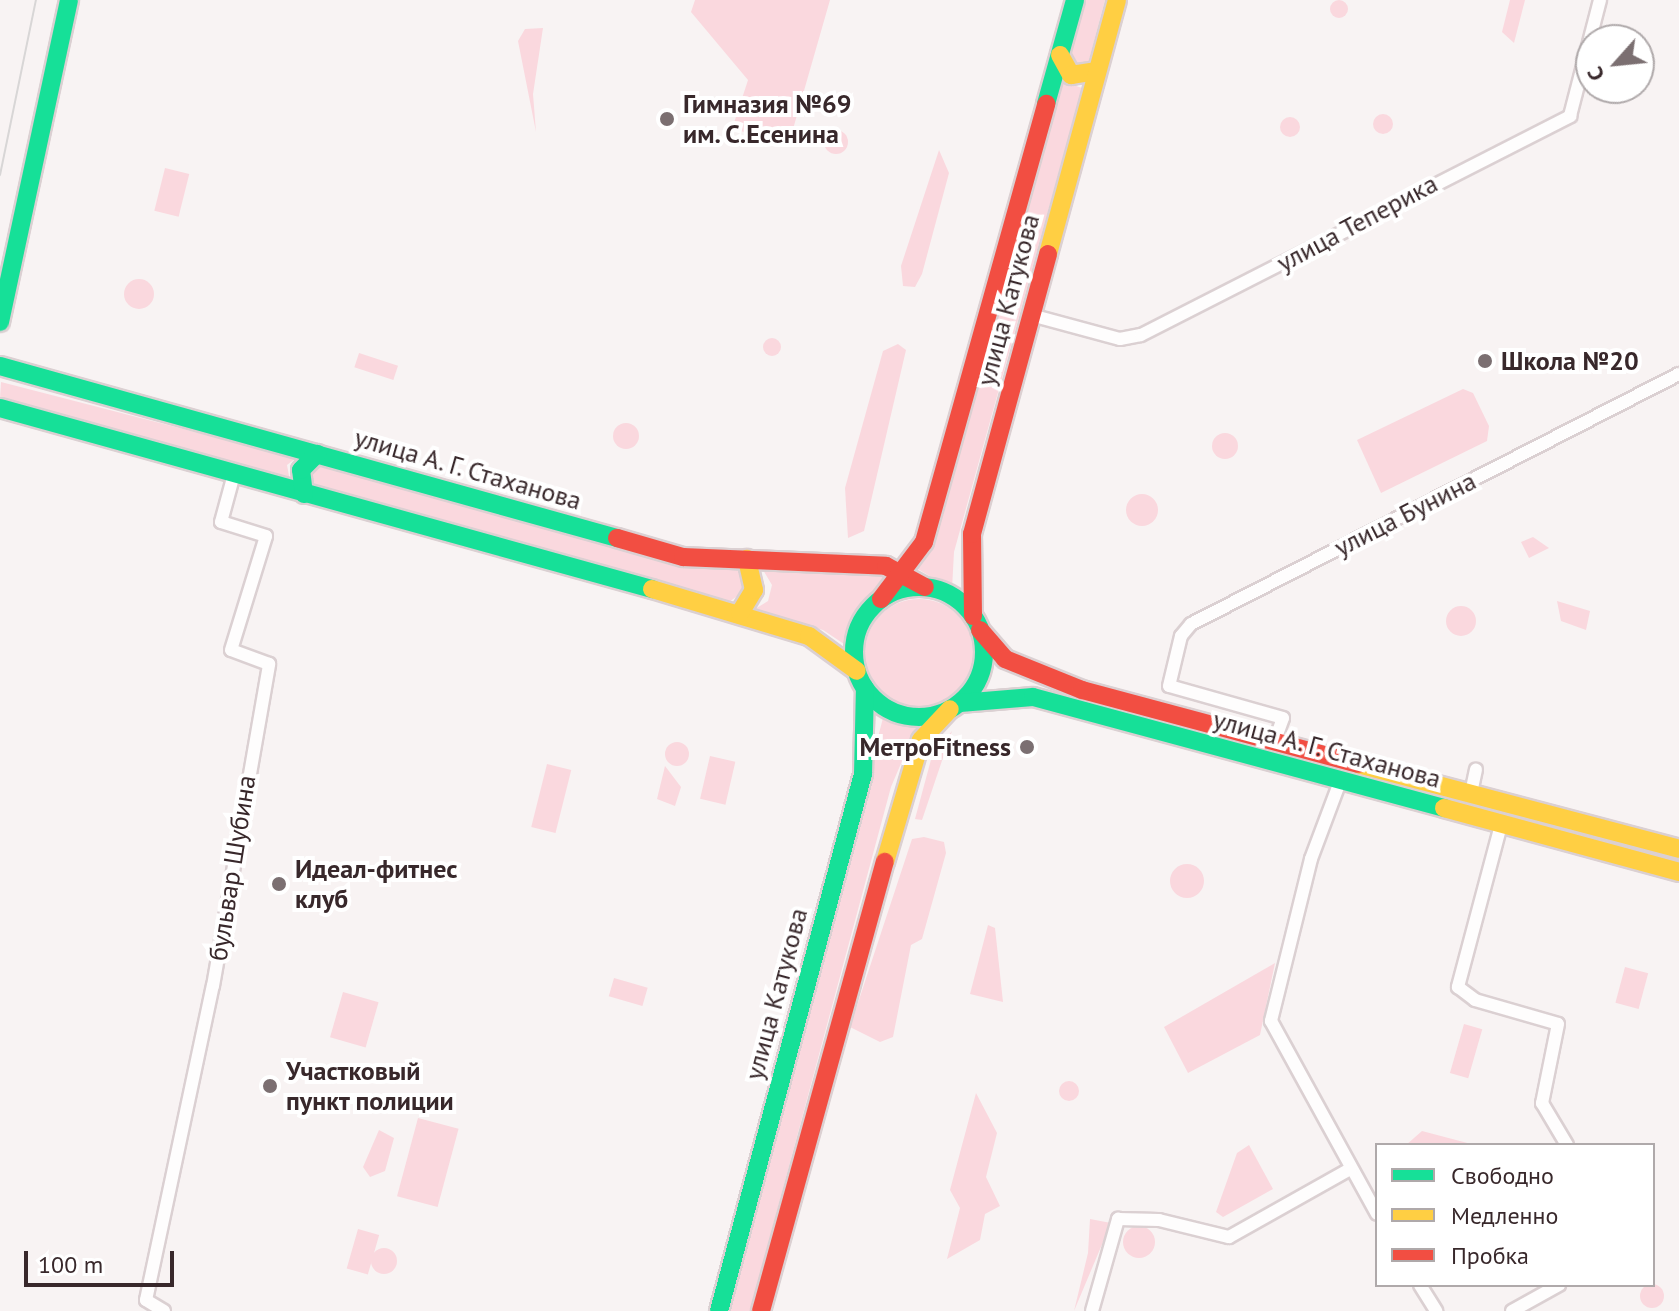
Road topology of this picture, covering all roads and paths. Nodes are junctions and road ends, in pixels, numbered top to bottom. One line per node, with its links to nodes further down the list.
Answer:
1 (69, 0): 8 (main road)
2 (1075, 0): 5 (main road, улица Катукова)
3 (1117, 0): 6 (main road, улица Катукова)
4 (1600, 0): 7 (street, улица Теперика)
5 (1060, 55): 6 (main road); 16 (main road, улица Катукова)
6 (1096, 71): 7 (main road, улица Катукова)
7 (1031, 315): 20 (main road, улица Катукова)
8 (0, 322)
9 (0, 366): 12 (main road, улица А. Г. Стаханова)
10 (1679, 374): 23 (street, улица Бунина)
11 (0, 408): 13 (main road)
12 (317, 454): 14 (main road); 15 (main road, улица А. Г. Стаханова)
13 (234, 474): 14 (main road); 35 (street, бульвар Шубина)
14 (304, 494): 19 (main road)
15 (747, 559): 16 (main road, улица А. Г. Стаханова); 19 (main road)
16 (894, 569): 17 (main road); 18 (main road)
17 (925, 587): 18 (main road); 20 (main road)
18 (881, 599): 21 (main road)
19 (740, 613): 21 (main road)
20 (977, 623): 22 (main road); 23 (main road, улица А. Г. Стаханова)
21 (861, 679): 22 (main road); 36 (main road, улица Катукова)
22 (955, 706): 25 (main road, улица А. Г. Стаханова); 37 (main road)
23 (1275, 740): 26 (main road, улица А. Г. Стаханова)
24 (1476, 770): 26 (street)
25 (1341, 779): 27 (main road, улица А. Г. Стаханова); 31 (street)
26 (1471, 793): 28 (main road, улица А. Г. Стаханова)
27 (1501, 825): 29 (main road, улица А. Г. Стаханова); 30 (street)
28 (1679, 849)
29 (1679, 872)
30 (1566, 1143)
31 (1350, 1169): 32 (street); 38 (street)
32 (1375, 1211)
33 (1421, 1287): 39 (street)
34 (1555, 1287): 40 (street)
35 (164, 1311)
36 (719, 1311)
37 (761, 1311)
38 (1092, 1311)
39 (1436, 1311)
40 (1512, 1311)

